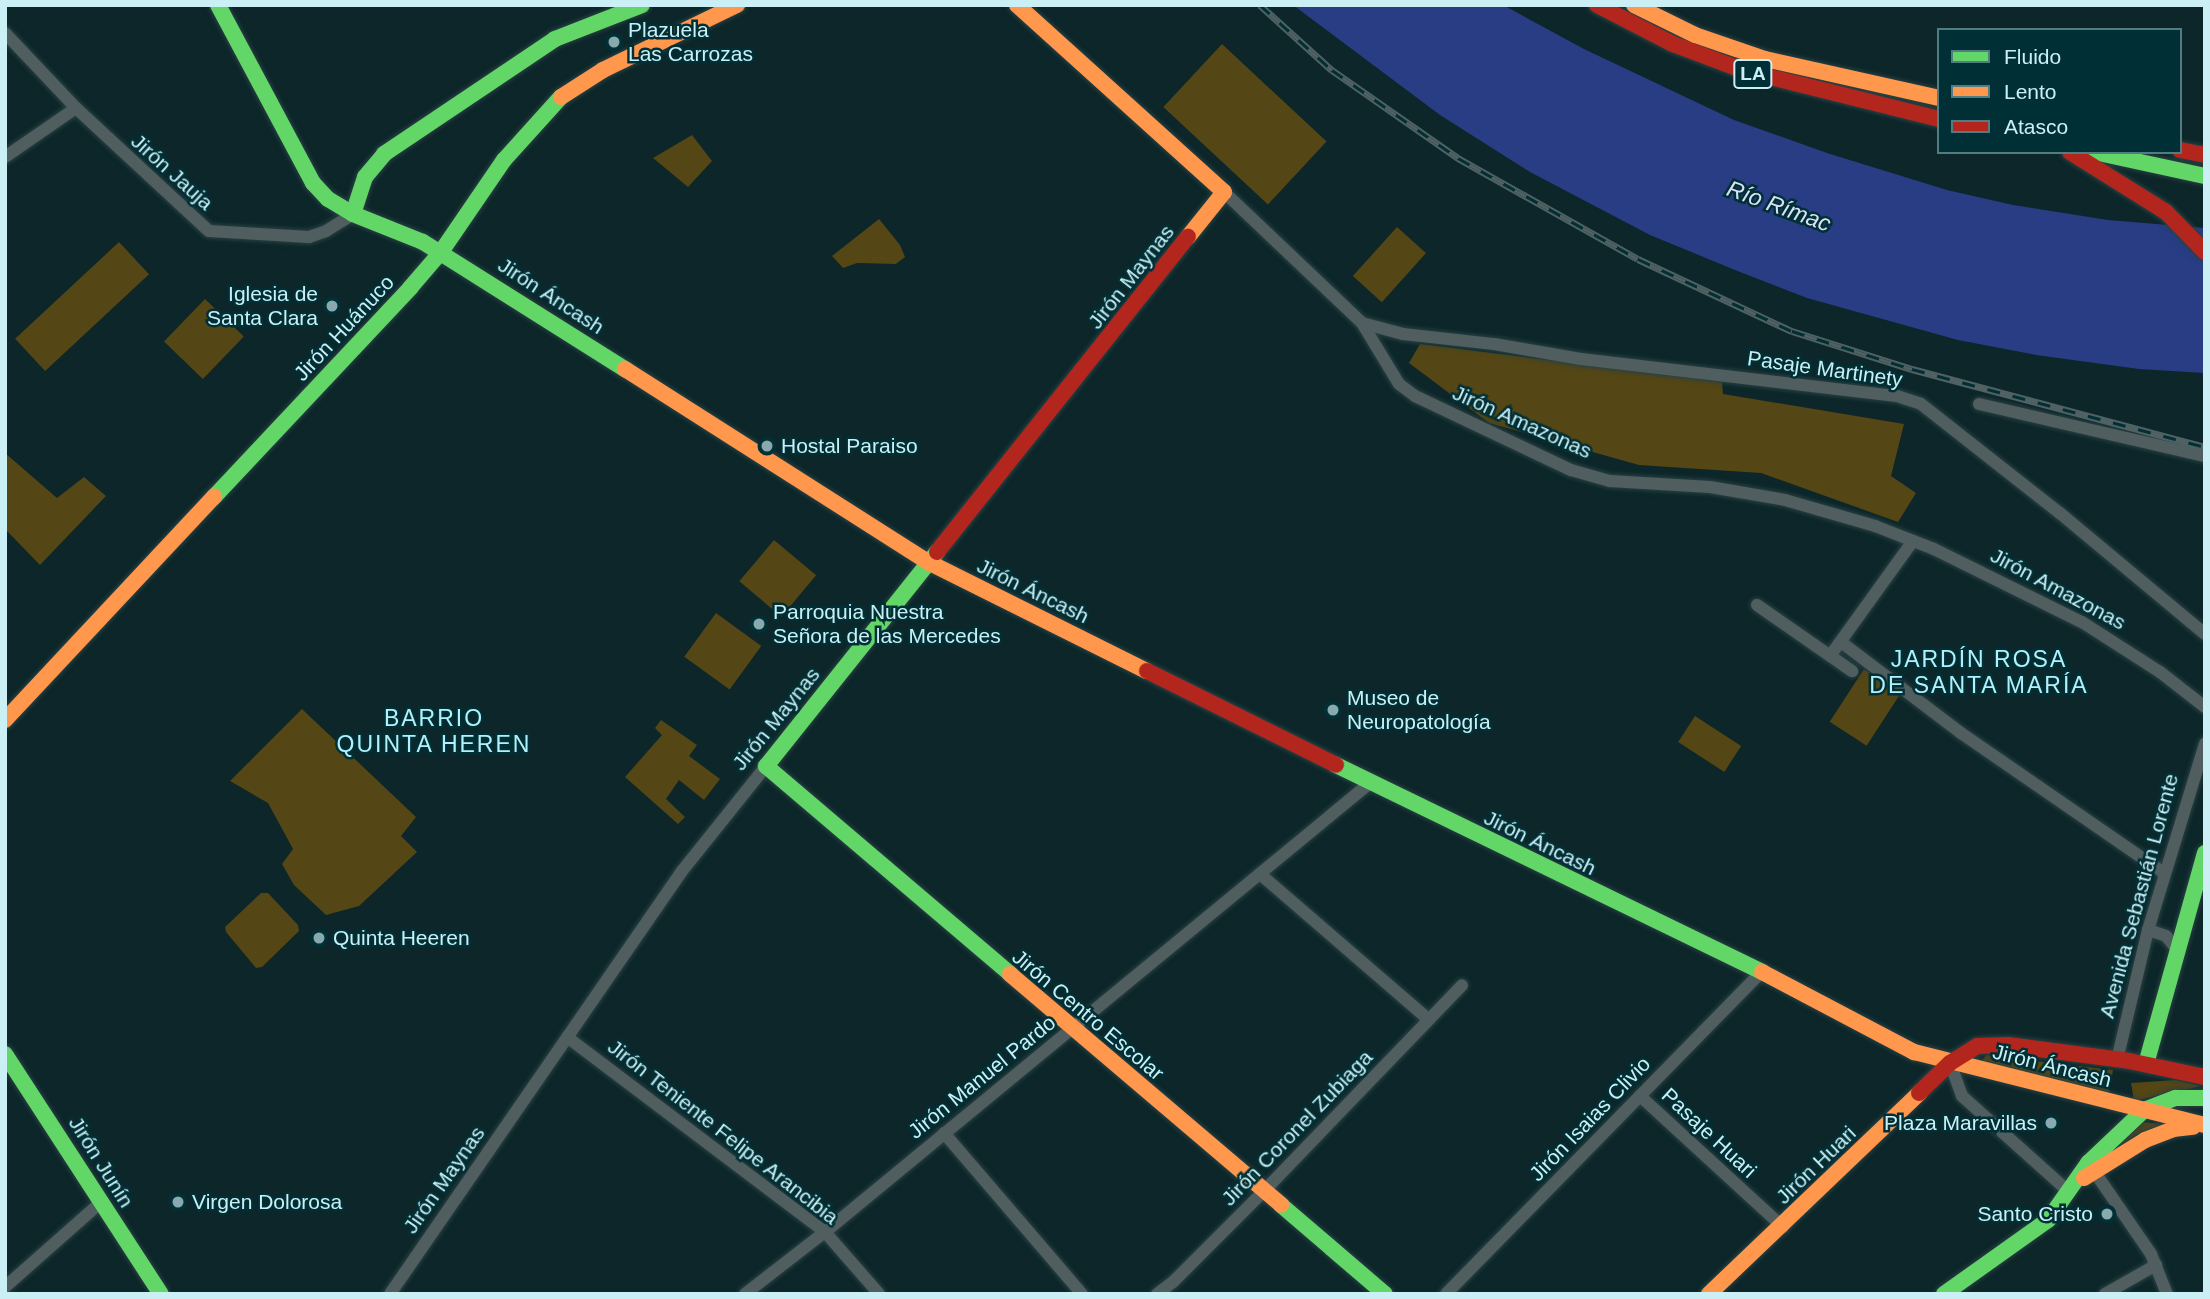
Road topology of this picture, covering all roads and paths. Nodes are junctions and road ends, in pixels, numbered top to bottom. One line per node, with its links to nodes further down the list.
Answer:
1 (218, 5): 18 (main road, Jirón Áncash)
2 (642, 5): 18 (main road)
3 (737, 5): 19 (main road, Jirón Huánuco)
4 (1017, 5): 17 (main road, Jirón Amazonas)
5 (1597, 5): 10 (main road, LA)
6 (1634, 5): 8 (main road, LA)
7 (5, 33): 9 (street, Jirón Jauja)
8 (1937, 98)
9 (76, 108): 15 (street); 18 (street, Jirón Jauja)
10 (1937, 119)
11 (2182, 150): 14 (main road)
12 (2074, 154): 20 (main road)
13 (2103, 154): 16 (main road)
14 (2205, 156)
15 (5, 157)
16 (2205, 176)
17 (1224, 192): 21 (street, Jirón Amazonas); 25 (main road, Jirón Maynas)
18 (353, 214): 19 (main road, Jirón Áncash)
19 (441, 252): 25 (main road, Jirón Áncash); 32 (main road, Jirón Huánuco)
20 (2205, 252)
21 (1362, 323): 24 (street, Jirón Amazonas); 27 (street, Pasaje Martinety)
22 (1979, 404): 23 (street)
23 (2205, 456)
24 (1913, 541): 28 (street); 31 (street, Jirón Amazonas)
25 (930, 563): 34 (main road, Jirón Maynas); 35 (main road, Jirón Áncash)
26 (1757, 605): 29 (street)
27 (2205, 634)
28 (1841, 642): 29 (street); 37 (street)
29 (1830, 656): 30 (street)
30 (1852, 671)
31 (2205, 707)
32 (5, 720)
33 (2205, 744): 37 (street, Avenida Sebastián Lorente)
34 (766, 766): 45 (main road, Jirón Centro Escolar); 46 (street, Jirón Maynas)
35 (1371, 782): 38 (street, Jirón Manuel Pardo); 42 (main road, Jirón Áncash)
36 (2205, 853): 41 (main road)
37 (2164, 873): 40 (street, Avenida Sebastián Lorente)
38 (1260, 874): 44 (street); 45 (street, Jirón Manuel Pardo)
39 (2205, 890): 41 (street)
40 (2148, 930): 41 (street); 48 (street, Avenida Sebastián Lorente)
41 (2181, 956): 50 (main road)
42 (1761, 972): 49 (main road, Jirón Áncash); 52 (street, Jirón Isaias Clivio)
43 (1462, 985): 44 (street, Jirón Coronel Zubiaga)
44 (1429, 1020): 58 (street, Jirón Coronel Zubiaga)
45 (1071, 1029): 56 (street, Jirón Manuel Pardo); 58 (main road, Jirón Centro Escolar)
46 (567, 1037): 62 (street, Jirón Teniente Felipe Arancibia); 65 (street, Jirón Maynas)
47 (5, 1054): 60 (main road, Jirón Junín)
48 (2116, 1060): 49 (main road, Jirón Áncash); 50 (main road, Jirón Áncash)
49 (1950, 1063): 54 (main road, Jirón Áncash); 59 (street); 61 (main road, Jirón Huari)
50 (2151, 1065): 51 (main road, Jirón Áncash)
51 (2205, 1077)
52 (1640, 1096): 61 (street, Pasaje Huari); 72 (street, Jirón Isaias Clivio)
53 (2205, 1098): 54 (main road)
54 (2144, 1110): 55 (main road, Jirón Áncash); 59 (main road)
55 (2205, 1126): 57 (main road)
56 (944, 1133): 62 (street, Jirón Manuel Pardo); 69 (street)
57 (2094, 1171): 59 (main road); 63 (street)
58 (1265, 1190): 70 (street, Jirón Coronel Zubiaga); 71 (main road, Jirón Centro Escolar)
59 (2068, 1191): 74 (main road)
60 (101, 1202): 64 (street); 66 (main road, Jirón Junín)
61 (1783, 1227): 73 (main road, Jirón Huari)
62 (825, 1232): 67 (street, Jirón Manuel Pardo); 68 (street, Jirón Teniente Felipe Arancibia)
63 (2156, 1265): 75 (street); 76 (street)
64 (5, 1287)
65 (396, 1292)
66 (161, 1294)
67 (745, 1294)
68 (880, 1294)
69 (1082, 1294)
70 (1157, 1294)
71 (1385, 1294)
72 (1446, 1294)
73 (1709, 1294)
74 (1944, 1294)
75 (2105, 1294)
76 (2167, 1294)

